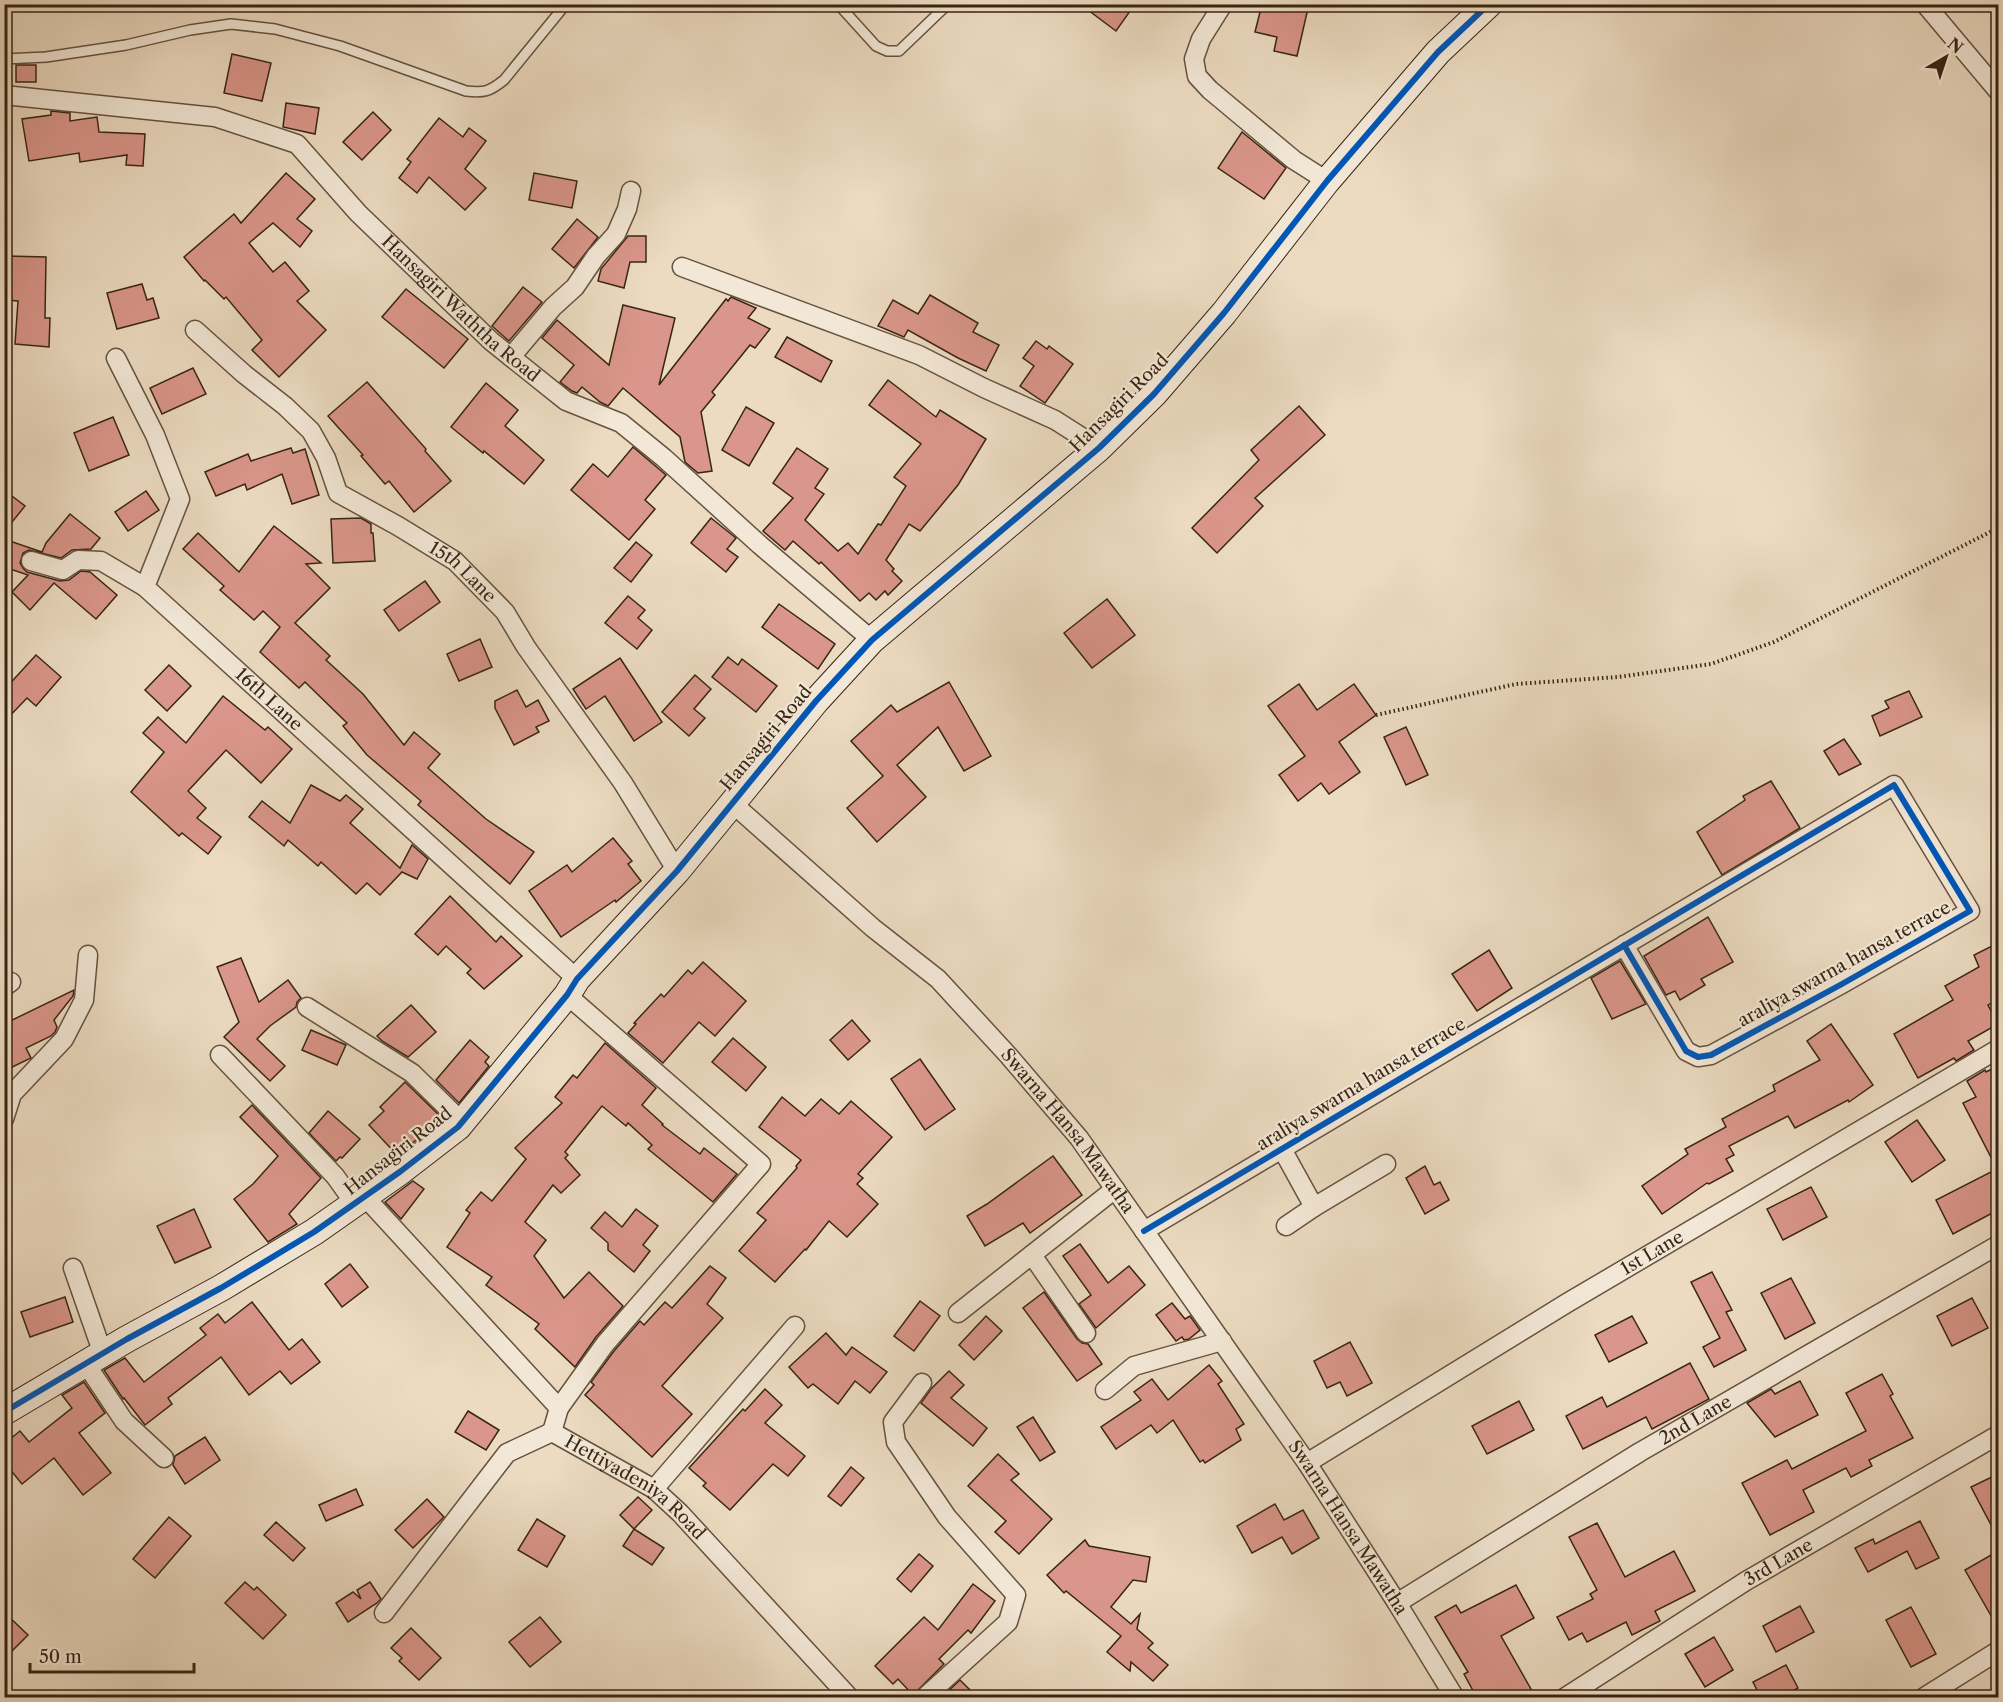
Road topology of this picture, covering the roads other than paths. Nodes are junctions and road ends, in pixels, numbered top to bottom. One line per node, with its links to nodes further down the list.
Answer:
1 (566, 4): 7 (lane)
2 (838, 4): 3 (lane)
3 (948, 4)
4 (1223, 4): 10 (street)
5 (1490, 4): 10 (street, Hansagiri Road)
6 (1925, 4): 8 (street)
7 (4, 59)
8 (1998, 91)
9 (4, 96): 14 (street, Hansagiri Waththa Road)
10 (1327, 180): 16 (street, Hansagiri Road)
11 (631, 191): 14 (street)
12 (682, 267): 16 (street)
13 (195, 330): 21 (street, 15th Lane)
14 (511, 357): 19 (street, Hansagiri Waththa Road)
15 (116, 358): 18 (street)
16 (1099, 448): 19 (street, Hansagiri Road)
17 (31, 561): 18 (street, 16th Lane)
18 (145, 587): 24 (street, 16th Lane)
19 (872, 640): 20 (street, Hansagiri Road)
20 (732, 803): 21 (street, Hansagiri Road); 32 (street, Swarna Hansa Mawatha)
21 (677, 871): 24 (street, Hansagiri Road)
22 (1624, 945): 22 (street, araliya swarna hansa terrace); 30 (street, araliya swarna hansa terrace)
23 (88, 956): 28 (street)
24 (572, 987): 29 (street, Hansagiri Road); 47 (street, 16th Lane)
25 (307, 1007): 29 (street)
26 (1998, 1049): 52 (street, 1st Lane)
27 (220, 1055): 33 (street, Hettiyadeniya Road)
28 (4, 1119)
29 (462, 1122): 33 (street, Hansagiri Road)
30 (1282, 1149): 34 (street, araliya swarna hansa terrace); 36 (street, araliya swarna hansa terrace)
31 (1386, 1164): 34 (street)
32 (1115, 1189): 36 (street, Swarna Hansa Mawatha); 38 (street)
33 (360, 1201): 44 (street, Hansagiri Road); 47 (street, Hettiyadeniya Road)
34 (1314, 1207): 35 (street)
35 (1286, 1226)
36 (1144, 1230): 43 (street, Swarna Hansa Mawatha)
37 (1998, 1245): 54 (street, 2nd Lane)
38 (1032, 1255): 40 (street); 42 (street)
39 (73, 1268): 44 (street)
40 (958, 1313)
41 (795, 1326): 53 (street)
42 (1086, 1333)
43 (1222, 1341): 46 (street); 52 (street, Swarna Hansa Mawatha)
44 (94, 1359): 48 (street, Hansagiri Road); 51 (street)
45 (922, 1383): 58 (street)
46 (1105, 1390)
47 (559, 1408): 49 (street, Hettiyadeniya Road)
48 (4, 1412)
49 (552, 1432): 53 (street, Hettiyadeniya Road); 55 (street)
50 (1998, 1435): 60 (street, 3rd Lane)
51 (164, 1458)
52 (1307, 1463): 54 (street, Swarna Hansa Mawatha)
53 (654, 1489): 57 (street, Hettiyadeniya Road)
54 (1397, 1603): 59 (street, Swarna Hansa Mawatha)
55 (384, 1613)
56 (1998, 1651): 61 (street)
57 (850, 1698)
58 (924, 1698)
59 (1455, 1698)
60 (1564, 1698)
61 (1923, 1698)

